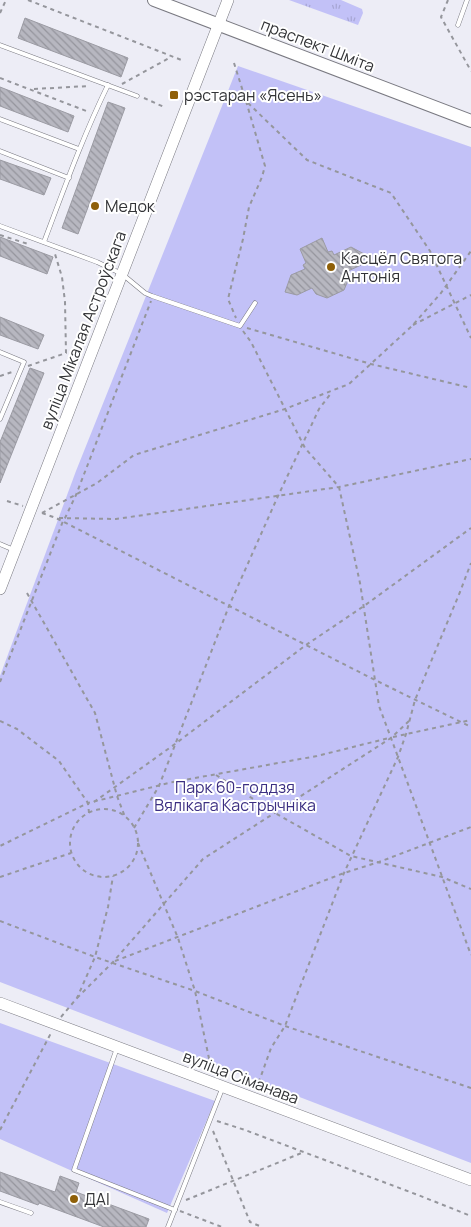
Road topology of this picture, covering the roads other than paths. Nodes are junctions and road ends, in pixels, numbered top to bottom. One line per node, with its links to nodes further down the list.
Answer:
1 (154, 0): 4 (main road, праспект Шміта)
2 (228, 0): 4 (main road, вуліца Мікалая Астроўскага)
3 (467, 0): 5 (lane)
4 (219, 24): 10 (main road, праспект Шміта); 16 (main road, вуліца Мікалая Астроўскага)
5 (458, 25)
6 (0, 45): 7 (lane)
7 (108, 85): 8 (lane); 11 (lane)
8 (137, 96)
9 (0, 119): 11 (lane)
10 (471, 120)
11 (79, 149): 13 (lane)
12 (0, 151): 13 (lane)
13 (69, 178): 15 (lane)
14 (0, 226): 15 (lane)
15 (44, 242): 16 (lane)
16 (122, 274): 17 (lane); 21 (main road, вуліца Мікалая Астроўскага)
17 (255, 302)
18 (0, 352): 19 (lane)
19 (0, 419)
20 (0, 544): 21 (lane)
21 (15, 551): 22 (main road, вуліца Мікалая Астроўскага)
22 (0, 588)
23 (0, 1003): 24 (main road, вуліца Сіманава)
24 (118, 1047): 25 (main road, вуліца Сіманава); 28 (lane)
25 (218, 1085): 26 (main road, вуліца Сіманава); 28 (lane)
26 (471, 1180)
27 (0, 1202): 29 (lane)
28 (175, 1210): 30 (lane)
29 (32, 1213)
30 (168, 1227)

